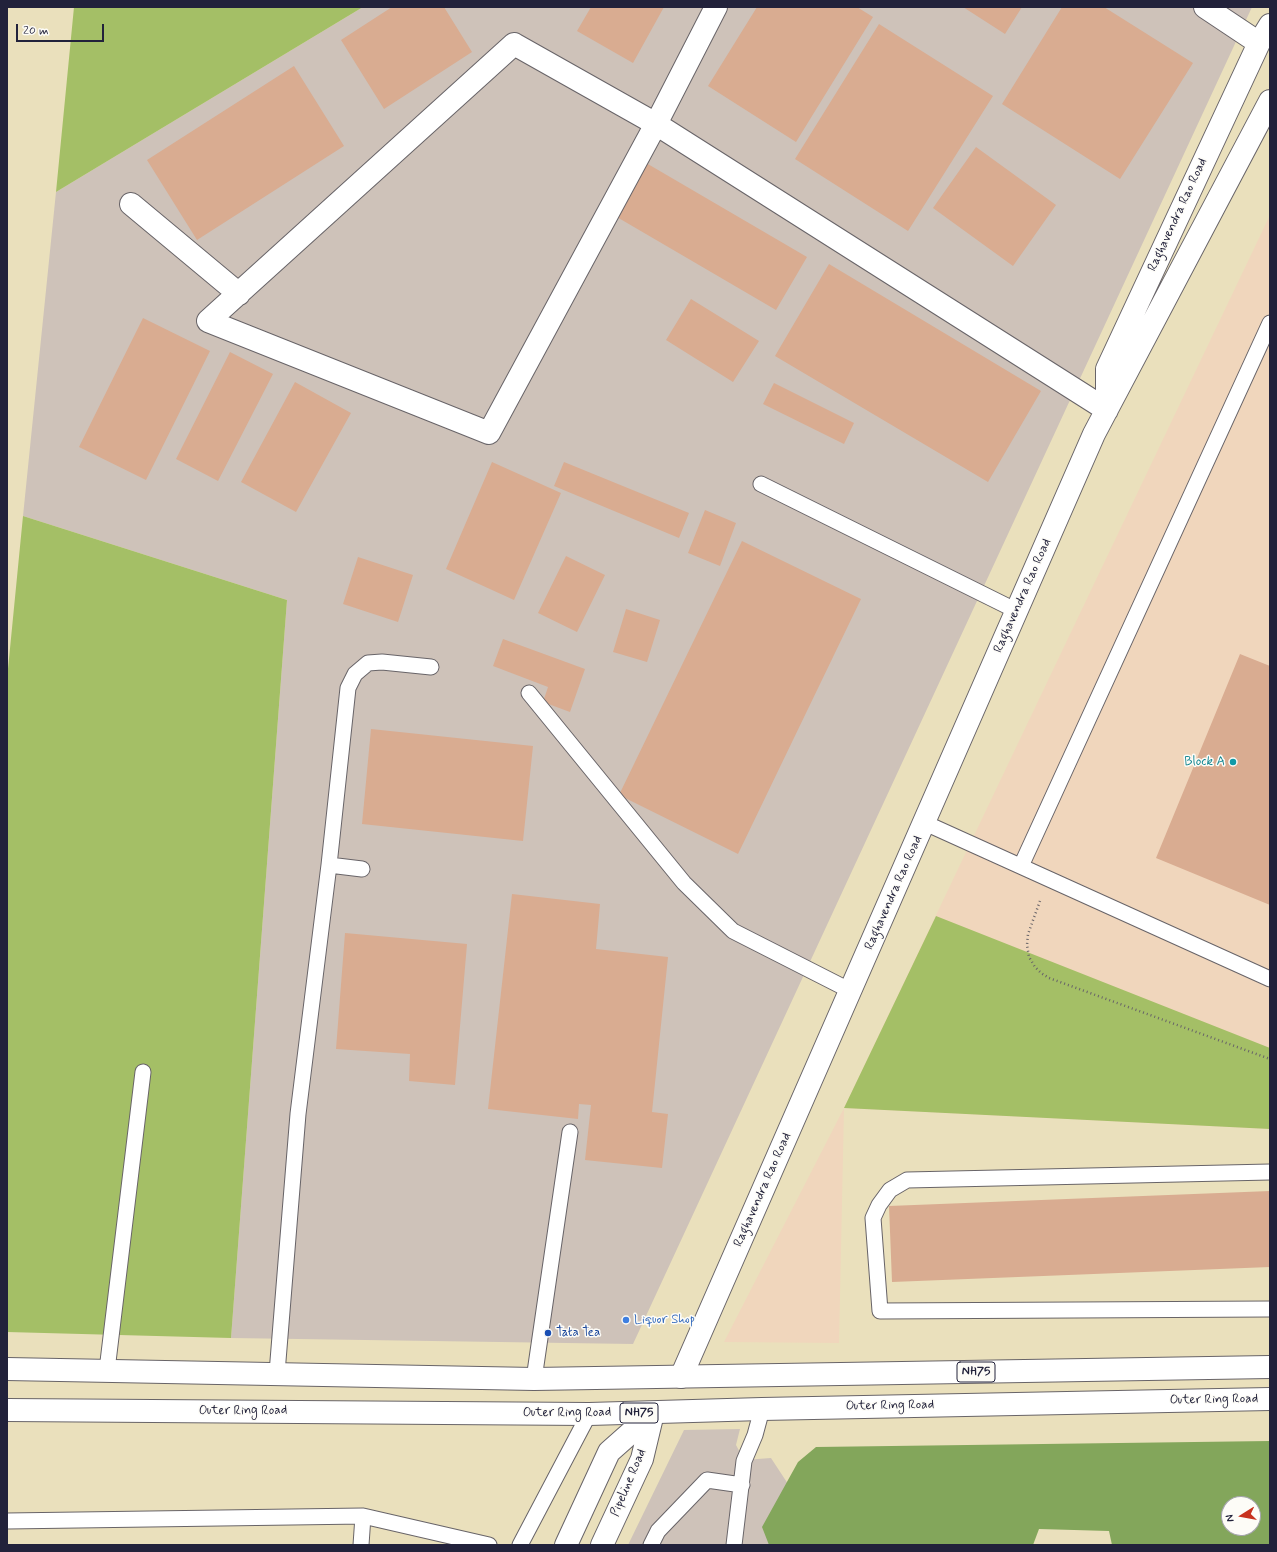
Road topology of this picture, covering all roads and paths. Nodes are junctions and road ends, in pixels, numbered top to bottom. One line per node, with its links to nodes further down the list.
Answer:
1 (716, 7): 5 (main road)
2 (1205, 7): 3 (main road)
3 (1264, 34): 9 (main road, Raghavendra Rao Road)
4 (1270, 102): 9 (main road, Raghavendra Rao Road)
5 (656, 124): 7 (main road); 7 (main road); 9 (main road)
6 (131, 204): 7 (main road)
7 (239, 294)
8 (1270, 323): 16 (lane)
9 (1107, 410): 11 (main road, Raghavendra Rao Road)
10 (761, 484): 11 (lane)
11 (1017, 611): 14 (main road, Raghavendra Rao Road)
12 (431, 667): 15 (lane)
13 (530, 693): 20 (lane)
14 (925, 823): 16 (lane); 20 (main road, Raghavendra Rao Road)
15 (329, 865): 17 (lane); 29 (lane)
16 (1021, 866): 18 (lane)
17 (362, 868)
18 (1048, 879): 19 (lane); 21 (path)
19 (1270, 979)
20 (851, 991): 30 (main road, Raghavendra Rao Road)
21 (1270, 1059)
22 (143, 1072): 28 (lane)
23 (570, 1132): 31 (lane)
24 (1270, 1172): 25 (lane)
25 (1270, 1310)
26 (1270, 1367): 30 (main road, NH75)
27 (7, 1368): 28 (main road, NH75)
28 (107, 1370): 29 (main road, NH75)
29 (277, 1373): 31 (main road, NH75)
30 (681, 1377): 31 (main road, NH75)
31 (534, 1379)
32 (1270, 1399): 33 (main road, Outer Ring Road / NH75)
33 (762, 1409): 35 (main road, Outer Ring Road / NH75); 37 (lane)
34 (7, 1410): 36 (main road, Outer Ring Road / NH75)
35 (653, 1413): 36 (main road, Outer Ring Road / NH75); 40 (main road, Pipeline Road); 44 (main road, Pipeline Road)
36 (589, 1414): 43 (lane)
37 (742, 1485): 45 (lane); 46 (lane)
38 (363, 1516): 39 (lane); 41 (lane); 42 (lane)
39 (7, 1521)
40 (570, 1544)
41 (361, 1545)
42 (489, 1545)
43 (520, 1545)
44 (602, 1545)
45 (651, 1545)
46 (734, 1545)

